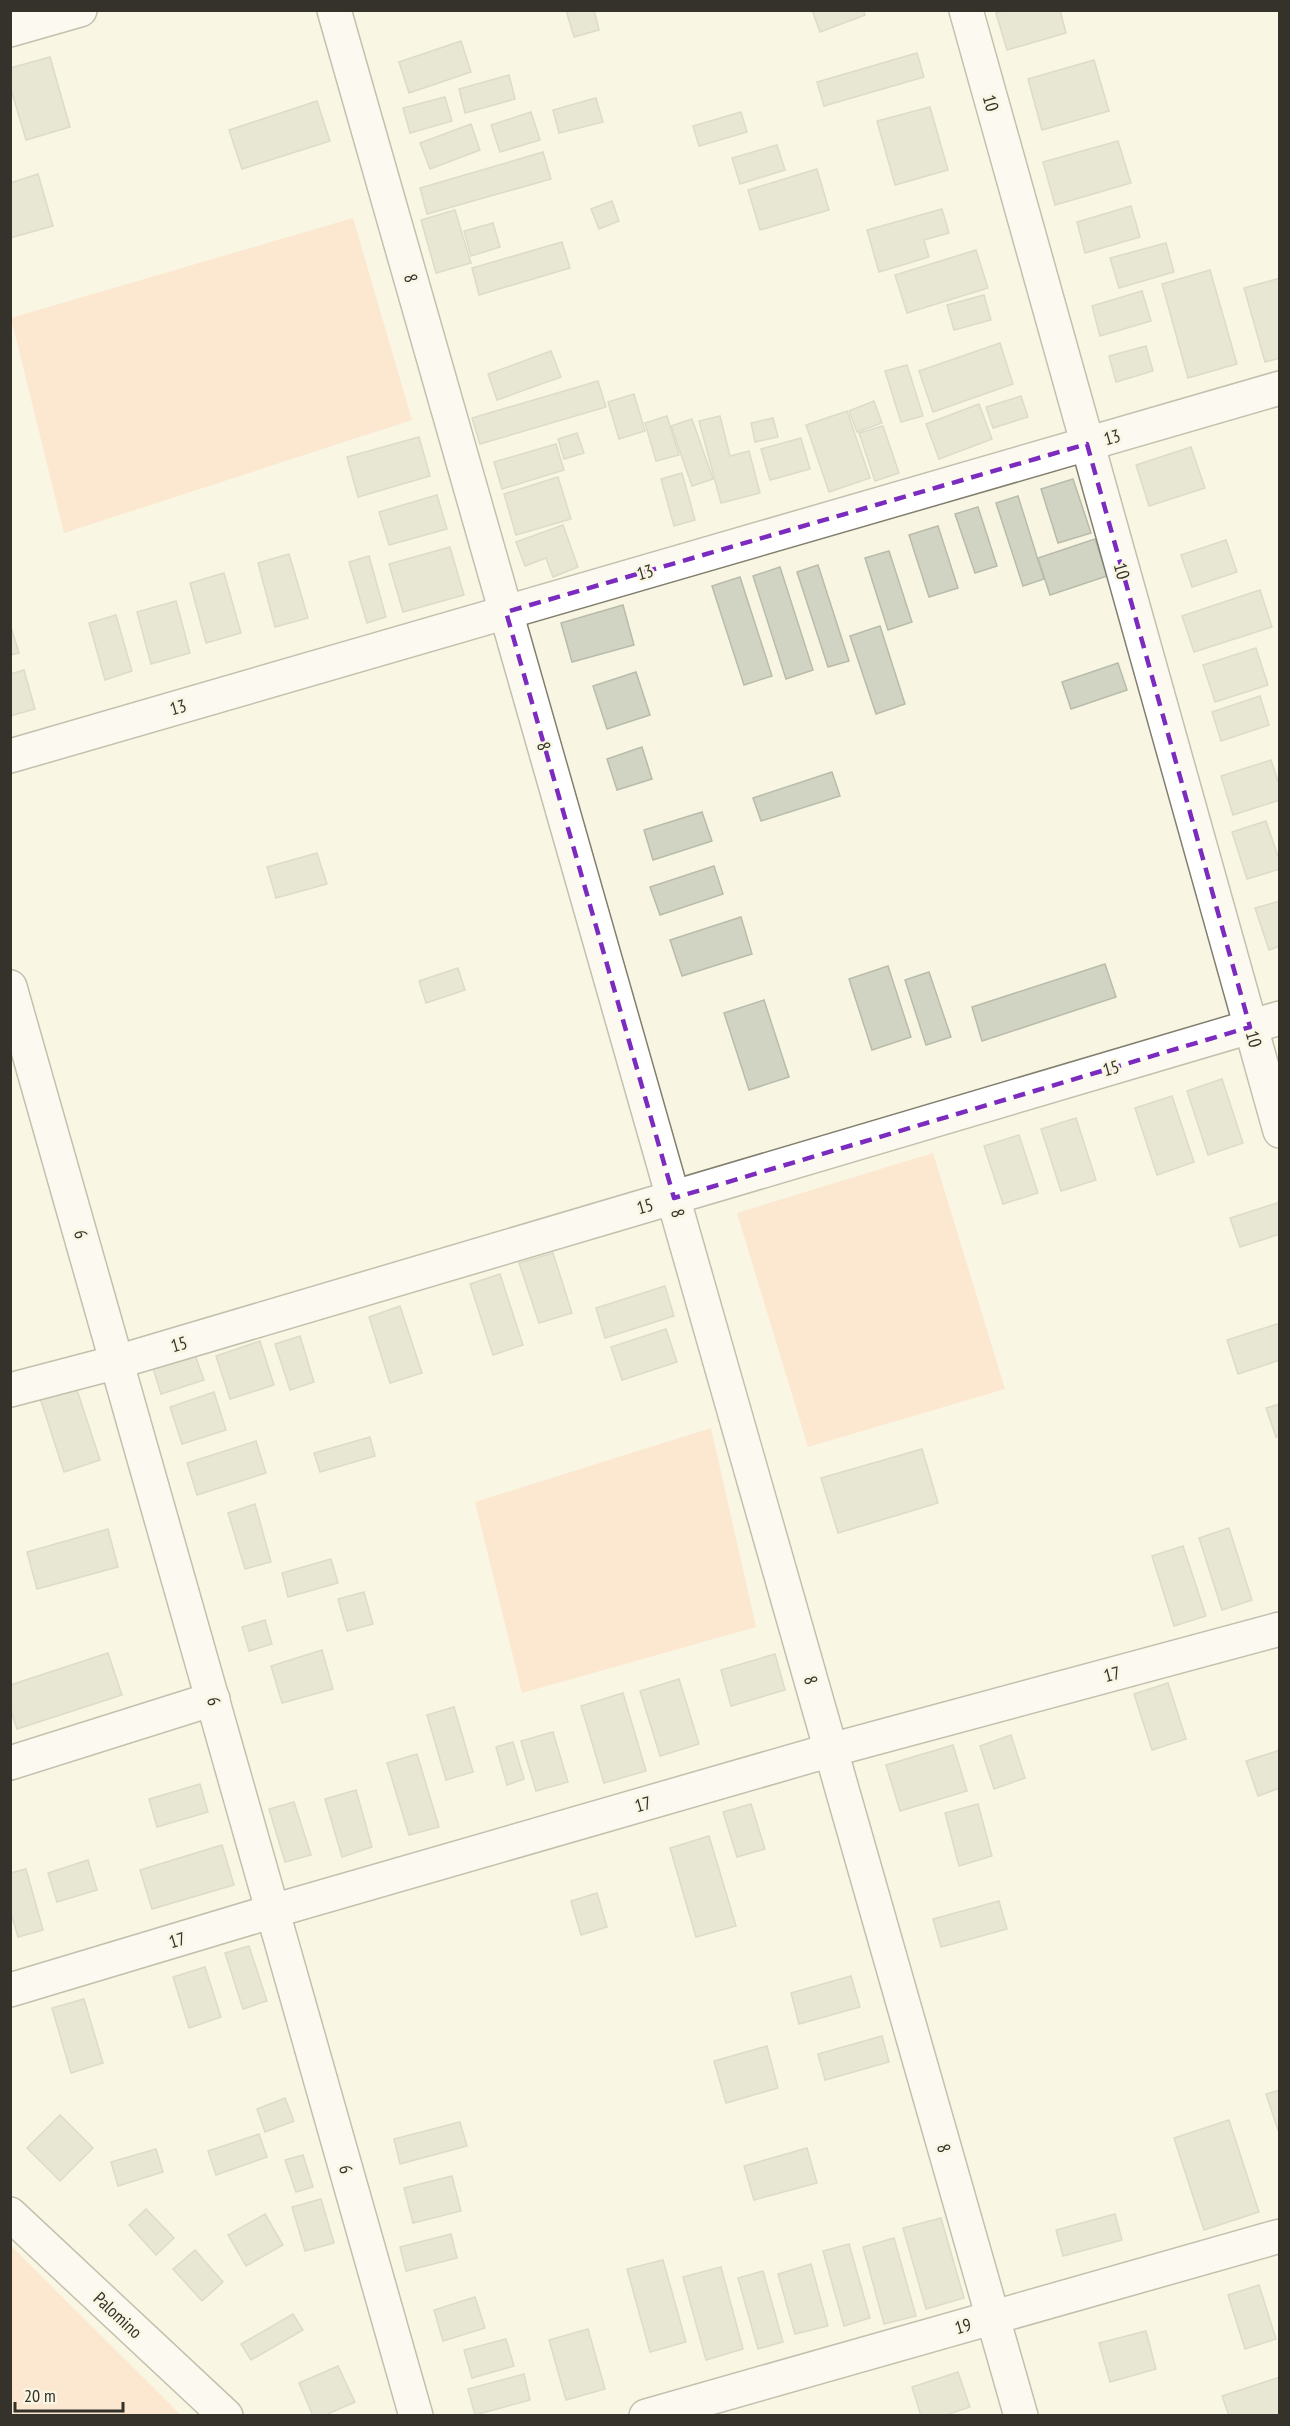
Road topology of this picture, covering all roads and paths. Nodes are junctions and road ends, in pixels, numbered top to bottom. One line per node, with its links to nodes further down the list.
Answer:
1 (80, 10): 4 (street)
2 (334, 10): 7 (street, 8)
3 (966, 10): 6 (street, 10)
4 (10, 30)
5 (1280, 388): 6 (street, 13)
6 (1087, 444): 7 (street, 13); 10 (street, 10)
7 (506, 612): 8 (street, 13); 12 (street, 8)
8 (10, 756)
9 (10, 987): 13 (street, 6)
10 (1265, 1023): 11 (street, 10); 12 (street, 15)
11 (1280, 1131)
12 (674, 1198): 13 (street, 15); 17 (street, 8)
13 (117, 1362): 14 (street, 15); 16 (street, 6)
14 (10, 1390)
15 (1280, 1629): 17 (street, 17)
16 (213, 1699): 18 (street); 19 (street, 6)
17 (831, 1750): 19 (street, 17); 23 (street, 8)
18 (10, 1763)
19 (273, 1911): 20 (street, 17); 25 (street, 6)
20 (10, 1990)
21 (10, 2214): 24 (street, Palomino)
22 (1280, 2236): 23 (street, 19)
23 (993, 2317): 26 (street, 19); 27 (street, 8)
24 (226, 2415)
25 (416, 2415)
26 (646, 2415)
27 (1021, 2415)

